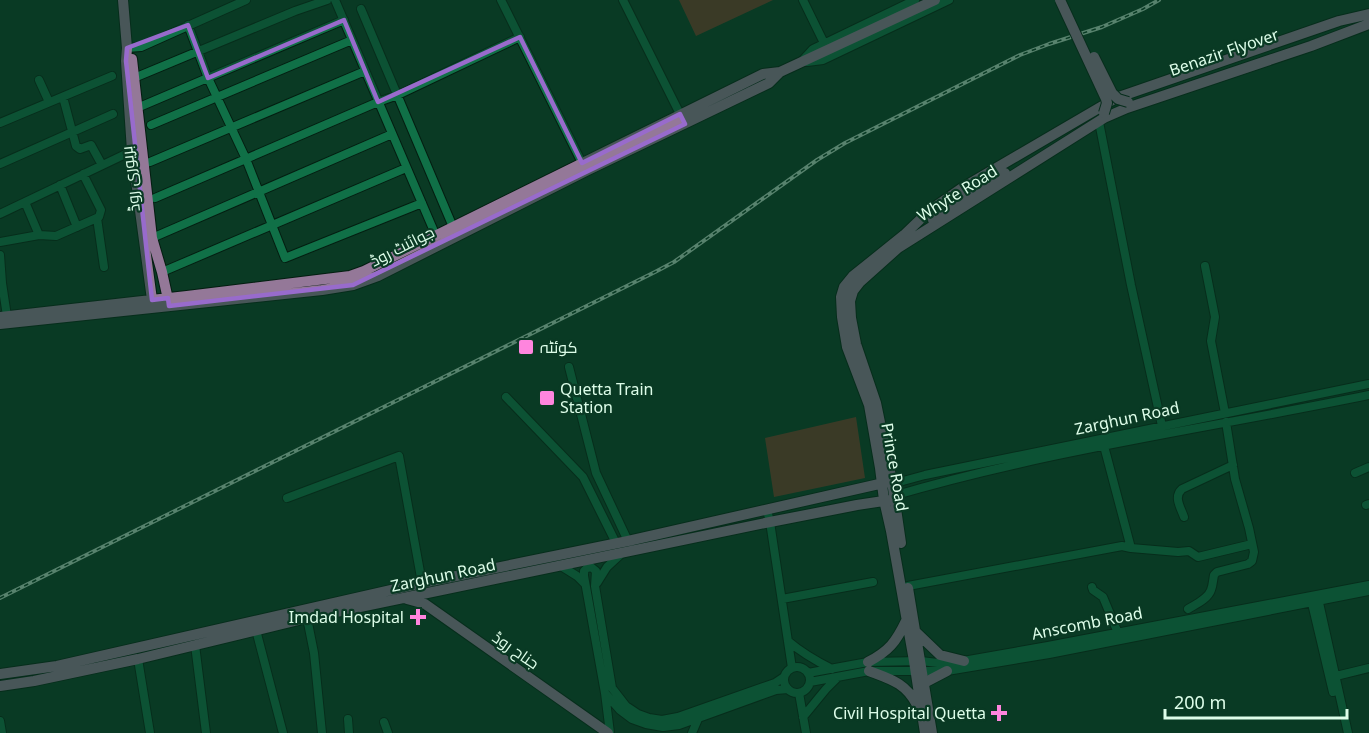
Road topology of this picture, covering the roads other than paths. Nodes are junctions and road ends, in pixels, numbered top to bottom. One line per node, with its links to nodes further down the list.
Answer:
1 (123, 0): 23 (main road, بریوری روڈ)
2 (246, 0): 18 (street)
3 (327, 0): 24 (street)
4 (335, 0): 15 (street)
5 (501, 0): 20 (street)
6 (623, 0): 40 (street)
7 (803, 0): 22 (street)
8 (915, 0): 22 (street)
9 (935, 0): 25 (main road, جوائنٹ روڈ)
10 (949, 0): 25 (street)
11 (1060, 0): 39 (main road, bridge)
12 (1066, 0): 36 (main road, bridge)
13 (362, 9): 31 (street)
14 (1369, 14): 16 (main road, Whyte Road)
15 (344, 20): 21 (street); 29 (street)
16 (1351, 24): 17 (main road, Whyte Road); 19 (main road, Whyte Road); 39 (main road, Whyte Road); 68 (main road, Whyte Road)
17 (1369, 24)
18 (188, 25): 23 (street); 24 (street)
19 (1330, 31): 36 (main road, Benazir Flyover)
20 (520, 38): 31 (street); 49 (street)
21 (352, 40): 26 (street); 33 (street)
22 (824, 43): 25 (street)
23 (127, 48): 28 (main road, بریوری روڈ); 46 (main road, بریوری روڈ)
24 (198, 51): 28 (street); 29 (street)
25 (799, 63): 40 (main road, جوائنٹ روڈ)
26 (365, 71): 35 (street); 43 (street)
27 (112, 76): 32 (street)
28 (134, 78): 37 (main road, بریوری روڈ)
29 (208, 78): 33 (street); 37 (street)
30 (39, 80): 34 (street)
31 (398, 95): 35 (street); 64 (street)
32 (63, 97): 34 (street); 44 (street)
33 (217, 97): 42 (street); 43 (street)
34 (49, 102): 41 (street)
35 (378, 102): 45 (street); 47 (street)
36 (1128, 102): 39 (main road, Benazir Flyover)
37 (137, 108): 67 (main road, بریوری روڈ)
38 (114, 114): 44 (street)
39 (1102, 117): 60 (main road, Benazir Flyover); 68 (main road, Whyte Road); 82 (street)
40 (683, 119): 49 (main road, جوائنٹ روڈ); 74 (main road, جوائنٹ روڈ)
41 (0, 123)
42 (151, 125)
43 (231, 127): 47 (street); 48 (street)
44 (72, 133): 50 (street); 51 (street)
45 (392, 134): 52 (street); 55 (street)
46 (132, 151): 51 (street); 75 (main road, بریوری روڈ)
47 (246, 159): 55 (street); 56 (street)
48 (150, 162)
49 (582, 163): 64 (main road, جوائنٹ روڈ)
50 (0, 164)
51 (102, 165): 53 (street)
52 (406, 168): 58 (street); 62 (street)
53 (83, 174): 54 (street); 61 (street)
54 (60, 185): 57 (street); 63 (street)
55 (259, 192): 62 (street); 67 (street)
56 (156, 198)
57 (25, 202): 59 (street); 65 (street)
58 (422, 203): 62 (street); 66 (street)
59 (0, 214)
60 (940, 214): 68 (main road, Whyte Road)
61 (97, 218): 63 (street); 72 (street)
62 (273, 225): 73 (street)
63 (77, 227): 65 (street)
64 (453, 227): 66 (main road, جوائنٹ روڈ)
65 (39, 236): 69 (street)
66 (436, 236): 74 (main road, جوائنٹ روڈ)
67 (152, 238): 73 (main road, بریوری روڈ)
68 (907, 238): 87 (main road, Prince Road)
69 (0, 242)
70 (0, 255): 76 (street)
71 (1205, 266): 81 (street)
72 (104, 267)
73 (162, 272): 74 (main road, بریوری روڈ)
74 (169, 302): 75 (main road, جوائنٹ روڈ)
75 (153, 304): 76 (main road, جوائنٹ روڈ)
76 (2, 319)
77 (569, 367): 93 (street)
78 (1369, 384): 81 (street, Zarghun Road)
79 (506, 397): 96 (street)
80 (1368, 398): 81 (street, Zarghun Road)
81 (1226, 418): 82 (street, Zarghun Road); 83 (street, Zarghun Road); 84 (street)
82 (1162, 426): 87 (street, Zarghun Road)
83 (1104, 446): 89 (street, Zarghun Road); 95 (street)
84 (1233, 465): 91 (street); 94 (street)
85 (1369, 467): 86 (street)
86 (1355, 474)
87 (889, 483): 89 (main road, Prince Road); 90 (main road, Zarghun Road)
88 (287, 498): 99 (street)
89 (890, 499): 92 (main road, Zarghun Road); 103 (main road, Prince Road); 111 (main road, Prince Road)
90 (767, 510): 92 (street); 93 (main road, Zarghun Road)
91 (1184, 518)
92 (770, 522): 96 (main road, Zarghun Road); 108 (street)
93 (628, 541): 96 (main road, Zarghun Road)
94 (1252, 544): 95 (street); 109 (street)
95 (1131, 548): 103 (street)
96 (619, 549): 97 (main road, Zarghun Road); 99 (main road, Zarghun Road); 102 (street)
97 (561, 566): 100 (street); 106 (main road, Zarghun Road)
98 (873, 582): 108 (street)
99 (422, 584): 125 (main road, Zarghun Road)
100 (585, 584): 102 (street); 133 (street)
101 (1369, 585): 107 (street, Anscomb Road)
102 (595, 586): 128 (street)
103 (908, 586): 113 (main road, Prince Road)
104 (1092, 587): 114 (street)
105 (1369, 591): 107 (street, Anscomb Road)
106 (403, 598): 110 (main road, Zarghun Road); 148 (main road, جناح روڈ)
107 (1315, 598): 114 (street, Anscomb Road); 124 (street, Anscomb Road); 127 (street); 153 (street)
108 (782, 599): 115 (street)
109 (1188, 609)
110 (307, 618): 112 (main road, Zarghun Road); 145 (street)
111 (906, 621): 119 (main road); 120 (main road, Prince Road)
112 (256, 630): 116 (main road, Zarghun Road); 144 (street)
113 (916, 632): 118 (main road); 120 (main road, Prince Road)
114 (1118, 633): 118 (street, Anscomb Road)
115 (788, 641): 121 (street); 123 (street)
116 (195, 645): 117 (main road, Zarghun Road); 143 (street)
117 (138, 659): 131 (main road, Zarghun Road); 142 (street)
118 (964, 661): 120 (street, Anscomb Road)
119 (868, 666): 120 (street, Anscomb Road); 123 (street, Anscomb Road); 126 (street, Anscomb Road); 135 (main road)
120 (918, 666): 124 (street, Anscomb Road); 130 (main road, Prince Road); 135 (main road, Prince Road)
121 (792, 668): 128 (street); 129 (street)
122 (1369, 668): 127 (street)
123 (832, 669): 129 (street, Anscomb Road)
124 (947, 671): 130 (main road)
125 (0, 674)
126 (839, 676): 129 (street, Anscomb Road); 136 (street)
127 (1336, 676): 154 (street)
128 (784, 677): 132 (street)
129 (809, 678): 134 (street)
130 (924, 683): 152 (main road, Prince Road)
131 (0, 686)
132 (788, 689): 134 (street); 138 (street)
133 (605, 693): 138 (street); 148 (street)
134 (799, 693): 136 (street)
135 (922, 716): 151 (main road, Prince Road)
136 (803, 717): 150 (street)
137 (348, 719): 146 (street)
138 (699, 719): 149 (street)
139 (0, 722): 141 (street)
140 (384, 722): 147 (street)
141 (2, 733)
142 (150, 733)
143 (206, 733)
144 (282, 733)
145 (322, 733)
146 (349, 733)
147 (388, 733)
148 (609, 733)
149 (693, 733)
150 (806, 733)
151 (925, 733)
152 (932, 733)
153 (1343, 733)
154 (1348, 733)

